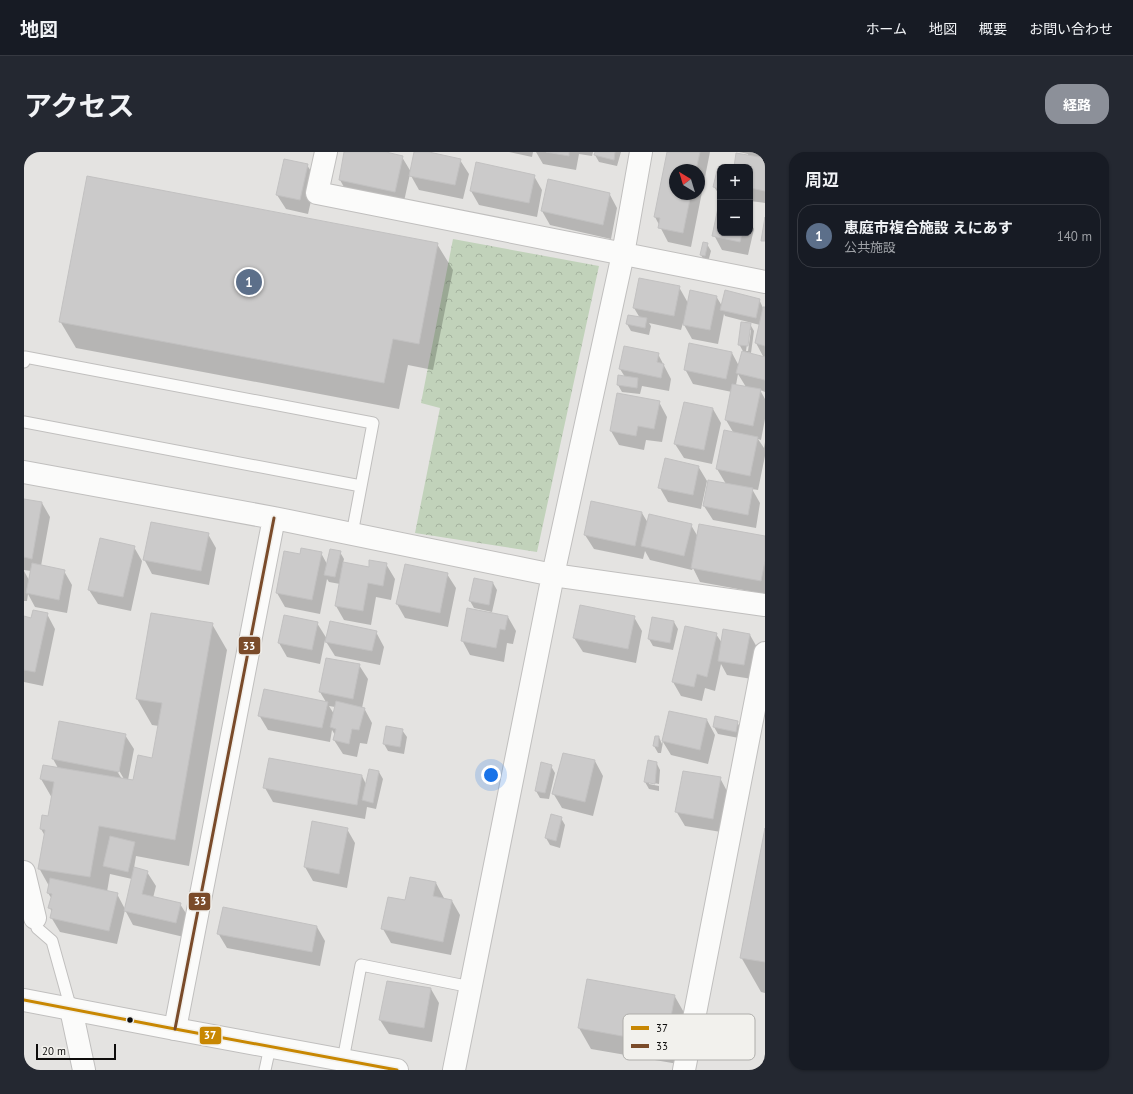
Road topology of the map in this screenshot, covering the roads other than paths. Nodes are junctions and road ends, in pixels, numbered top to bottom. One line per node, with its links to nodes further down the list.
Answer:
1 (326, 152): 3 (street)
2 (641, 152): 3 (street)
3 (623, 254): 4 (street); 11 (street)
4 (765, 282)
5 (24, 362): 8 (lane)
6 (24, 422): 8 (lane)
7 (24, 472): 9 (street)
8 (361, 486): 10 (lane)
9 (274, 518): 10 (street); 20 (street)
10 (352, 534): 11 (street)
11 (553, 575): 12 (street); 16 (street)
12 (765, 606)
13 (765, 653): 19 (street)
14 (24, 872): 15 (street)
15 (35, 918): 18 (lane)
16 (471, 987): 22 (lane); 27 (street)
17 (24, 1000): 18 (street)
18 (71, 1010): 20 (street); 24 (street)
19 (695, 1014)
20 (175, 1029): 21 (street)
21 (270, 1047): 22 (street); 25 (lane)
22 (343, 1060): 26 (street)
23 (686, 1060): 28 (street)
24 (84, 1070)
25 (265, 1070)
26 (397, 1070)
27 (454, 1070)
28 (684, 1070)

